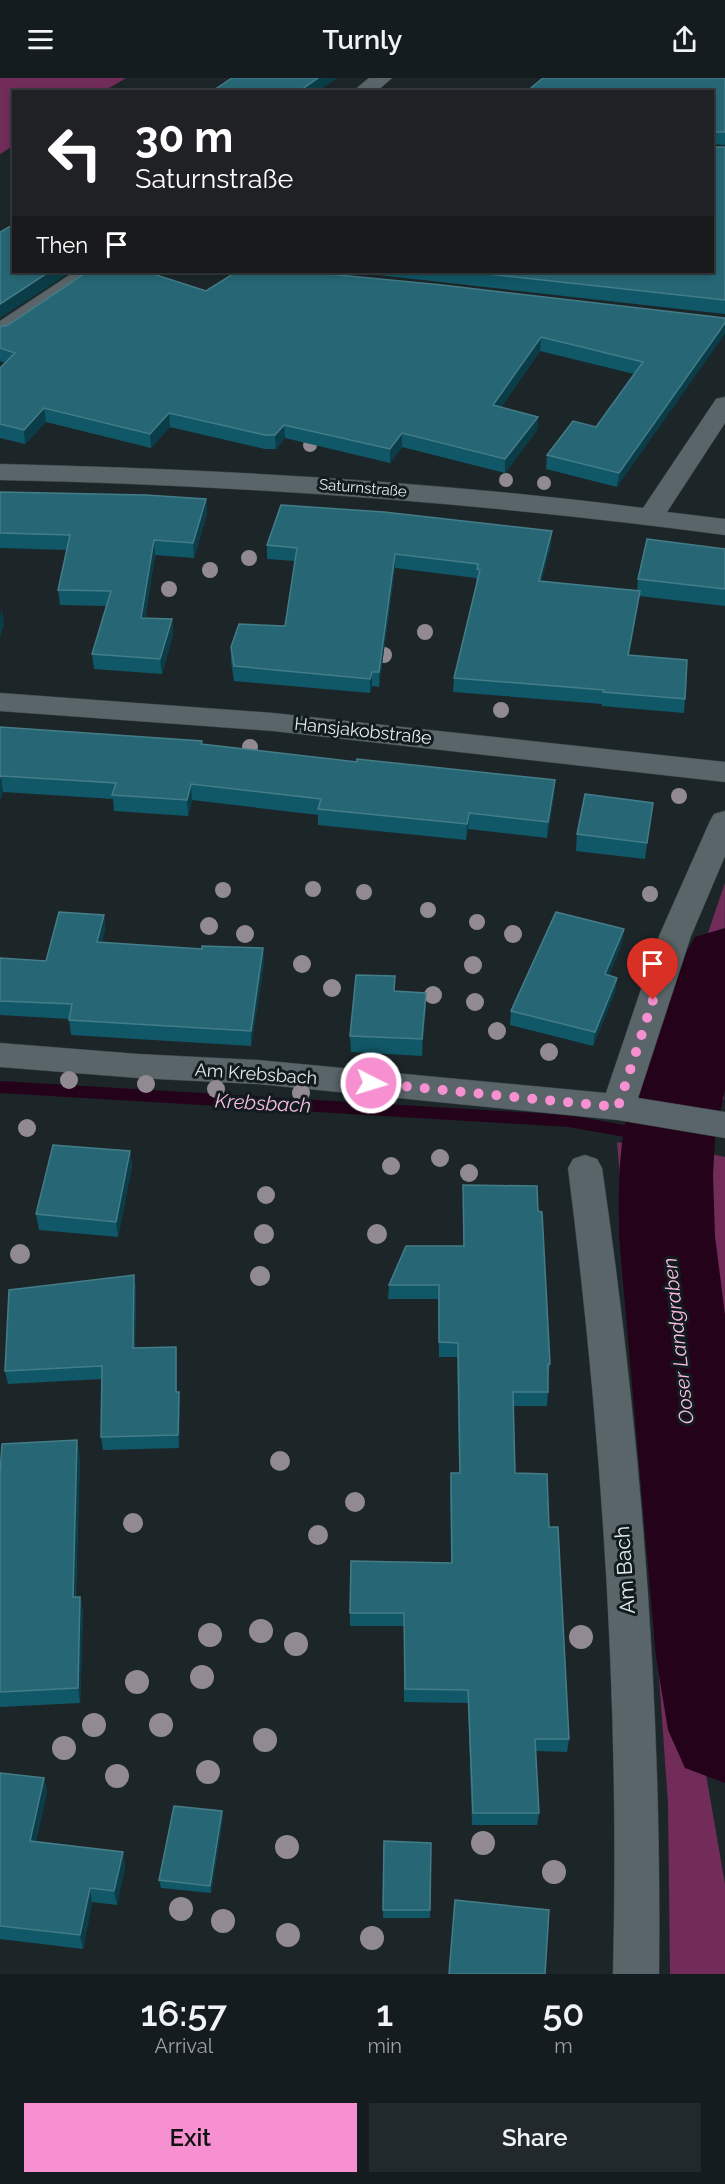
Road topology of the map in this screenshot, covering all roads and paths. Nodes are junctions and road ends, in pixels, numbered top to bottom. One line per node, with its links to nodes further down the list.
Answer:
1 (382, 78): 2 (street)
2 (365, 90)
3 (87, 273): 4 (street)
4 (0, 332)
5 (725, 404): 7 (street)
6 (0, 472): 7 (street, Saturnstraße)
7 (650, 517): 8 (street, Saturnstraße)
8 (725, 527)
9 (0, 702): 10 (street, Hansjakobstraße)
10 (725, 772)
11 (725, 821): 13 (street)
12 (0, 1055): 13 (street, Am Krebsbach)
13 (618, 1107): 14 (street, Am Krebsbach)
14 (721, 1125)
15 (585, 1168): 16 (street, Am Bach)
16 (636, 1974)

